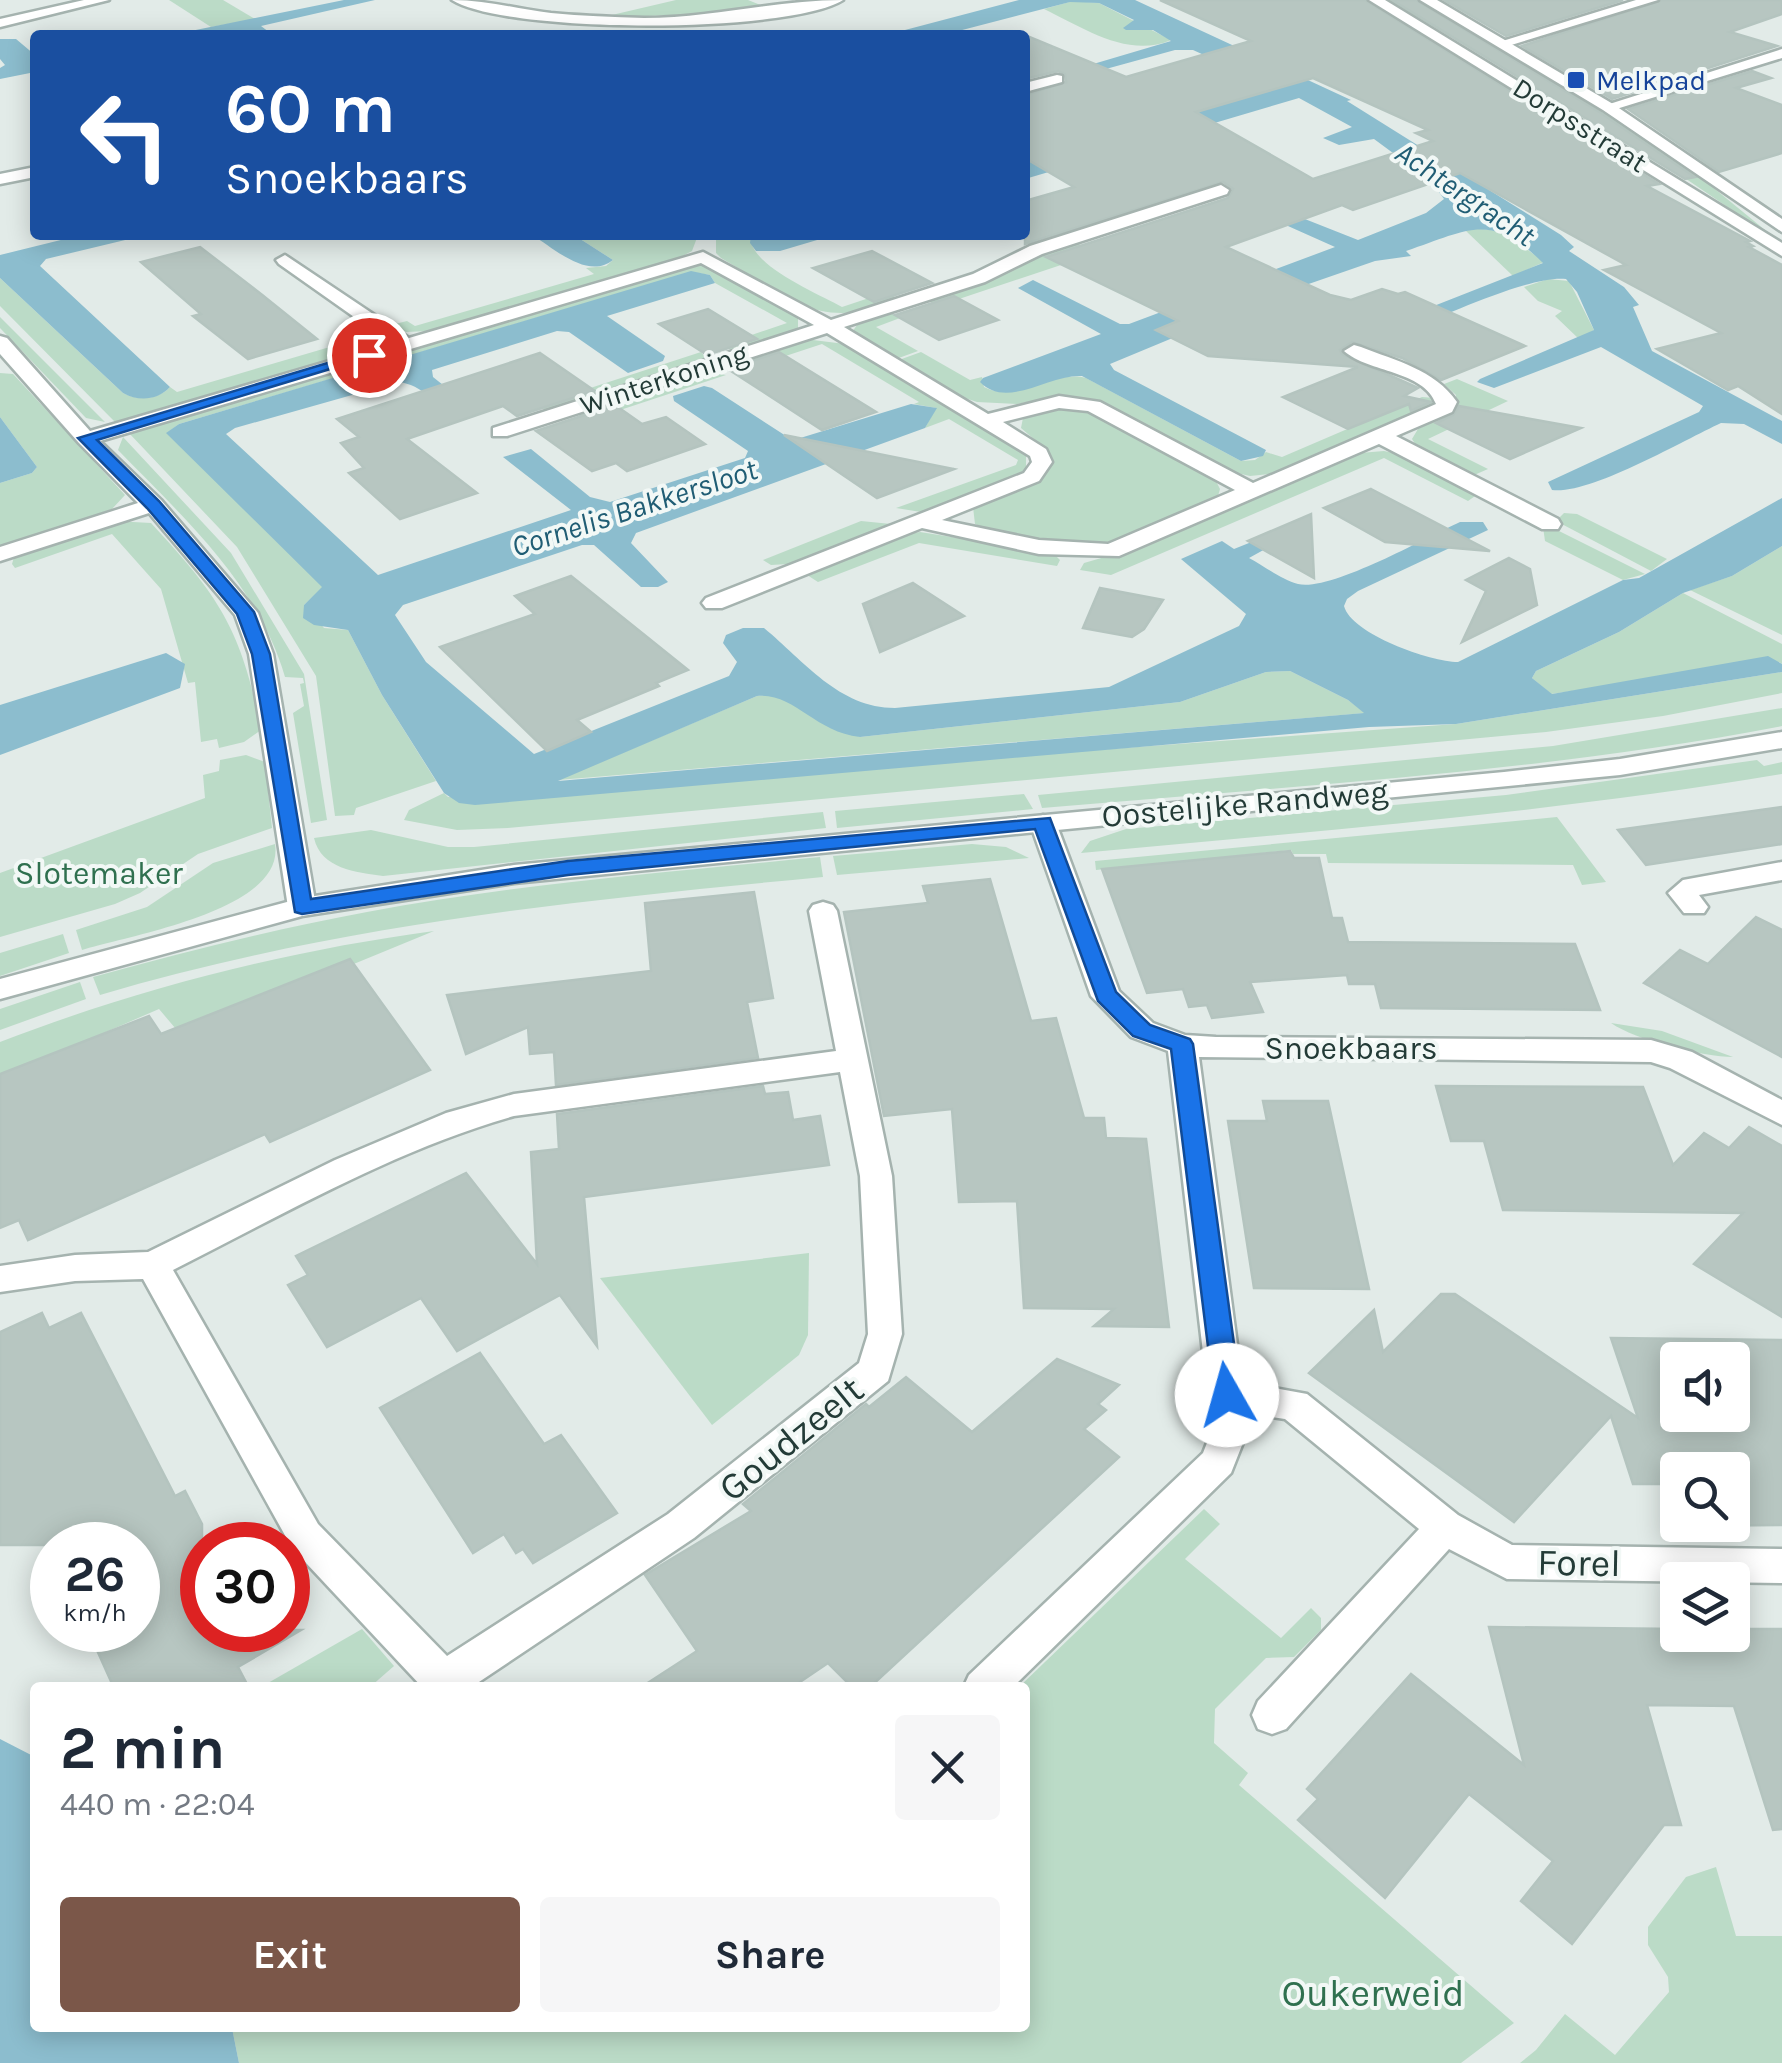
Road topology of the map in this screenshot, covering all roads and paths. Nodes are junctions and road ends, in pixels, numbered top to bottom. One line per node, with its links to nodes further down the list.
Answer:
1 (102, 0): 7 (street)
2 (459, 0): 3 (street)
3 (836, 0)
4 (1376, 0): 18 (street, Dorpsstraat)
5 (1426, 0): 8 (street)
6 (1651, 0): 8 (street)
7 (0, 23)
8 (1502, 43): 12 (street)
9 (1782, 52): 12 (street)
10 (1057, 80): 11 (street)
11 (1030, 87)
12 (1608, 107): 16 (street)
13 (30, 173): 14 (street)
14 (0, 180)
15 (1221, 190): 21 (street, Winterkoning)
16 (1782, 227)
17 (707, 240): 19 (street)
18 (1782, 251)
19 (703, 257): 21 (street); 23 (street)
20 (285, 260): 23 (street)
21 (829, 326): 26 (street); 27 (street, Winterkoning)
22 (0, 342): 25 (street)
23 (405, 344): 28 (street)
24 (1354, 350): 29 (street)
25 (9, 362): 28 (street)
26 (988, 420): 30 (street); 32 (street)
27 (500, 432)
28 (86, 438): 31 (street)
29 (1383, 438): 30 (street); 33 (street)
30 (1254, 492): 32 (street)
31 (153, 505): 34 (street); 39 (street)
32 (920, 521): 35 (street)
33 (1550, 524)
34 (0, 554)
35 (714, 603)
36 (1782, 740): 37 (street, Oostelijke Randweg)
37 (1043, 822): 39 (street, Oostelijke Randweg); 43 (street, Snoekbaars)
38 (1782, 871): 40 (street)
39 (302, 907): 42 (street, Oostelijke Randweg)
40 (1694, 907)
41 (823, 911): 44 (street, Goudzeelt)
42 (0, 989)
43 (1182, 1044): 45 (street, Snoekbaars); 48 (street)
44 (853, 1059): 46 (street); 52 (street, Goudzeelt)
45 (1782, 1114)
46 (153, 1265): 47 (street); 51 (street, Goudzeelt)
47 (0, 1279)
48 (1227, 1395): 49 (street, Forel); 53 (street)
49 (1444, 1526): 50 (street, Forel); 54 (street)
50 (1782, 1566)
51 (445, 1682)
52 (450, 1682)
53 (989, 1682)
54 (1272, 1716)

